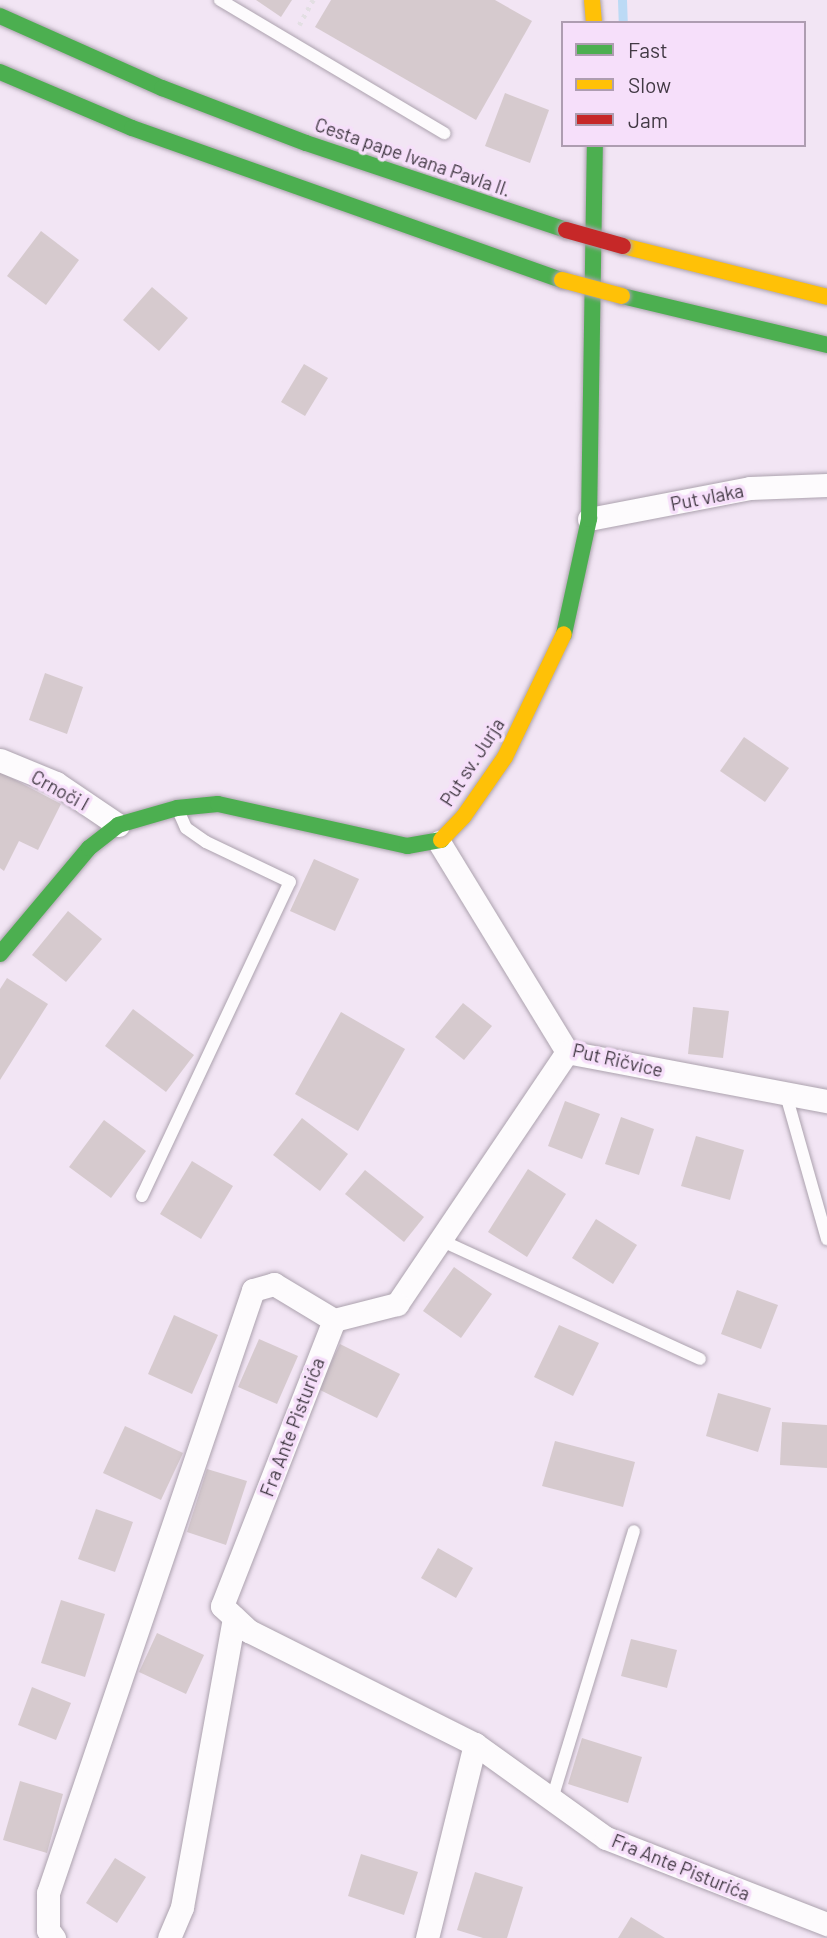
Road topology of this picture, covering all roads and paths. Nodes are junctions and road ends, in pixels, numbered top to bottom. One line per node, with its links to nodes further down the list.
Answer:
1 (220, 0): 6 (lane)
2 (592, 0): 4 (main road)
3 (0, 16): 8 (main road, Cesta pape Ivana Pavla II., bridge)
4 (594, 21)
5 (0, 72): 9 (main road, bridge)
6 (444, 133)
7 (595, 147): 11 (main road, Put sv. Jurja)
8 (827, 297)
9 (827, 345)
10 (827, 485): 11 (street, Put vlaka)
11 (589, 519): 15 (main road, Put sv. Jurja)
12 (0, 760): 14 (street, Crnoči l)
13 (177, 808): 14 (main road); 15 (main road); 20 (lane)
14 (118, 825): 16 (main road)
15 (439, 842): 17 (street, Put Ričvice)
16 (0, 954)
17 (567, 1052): 18 (street, Put Ričvice); 21 (street)
18 (786, 1095): 19 (street, Put Ričvice); 22 (lane)
19 (827, 1101)
20 (142, 1196)
21 (438, 1239): 23 (street); 24 (lane)
22 (827, 1239)
23 (334, 1320): 26 (street, Fra Ante Pisturića); 30 (street)
24 (700, 1359)
25 (634, 1531): 28 (lane)
26 (234, 1618): 27 (street, Fra Ante Pisturića); 31 (street)
27 (475, 1744): 28 (street, Fra Ante Pisturića); 32 (street)
28 (552, 1799): 29 (street, Fra Ante Pisturića)
29 (827, 1924)
30 (54, 1938)
31 (169, 1938)
32 (427, 1938)

